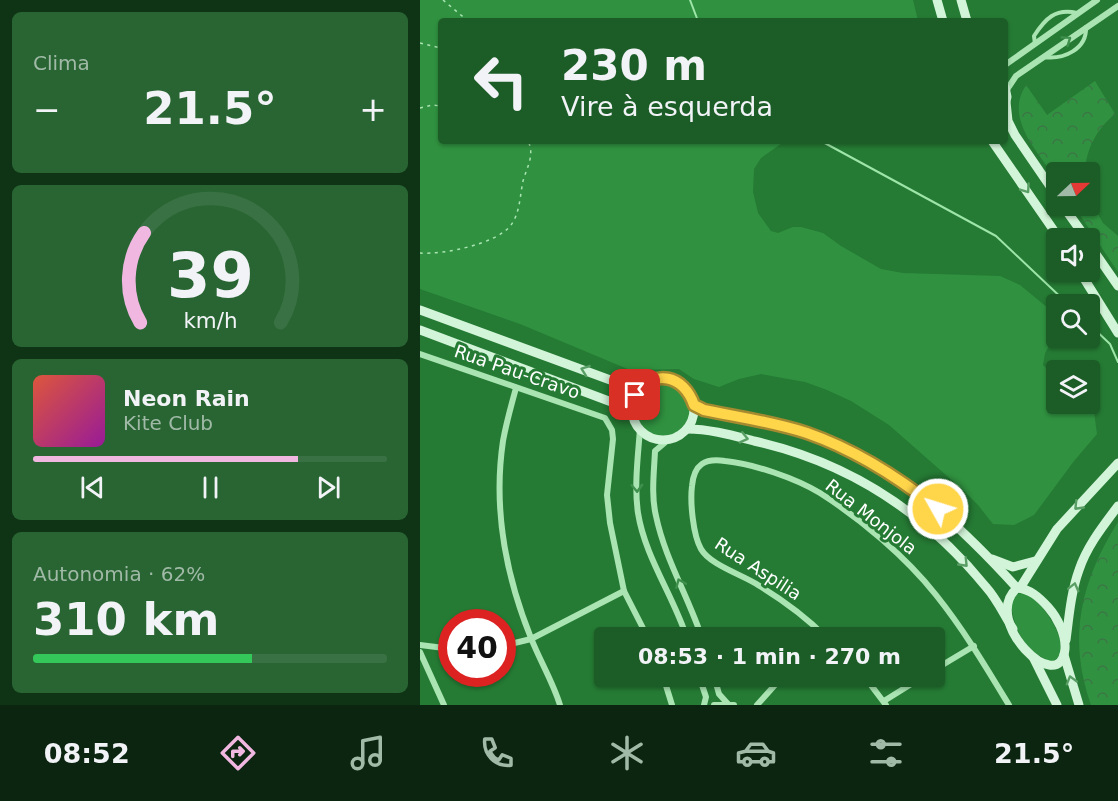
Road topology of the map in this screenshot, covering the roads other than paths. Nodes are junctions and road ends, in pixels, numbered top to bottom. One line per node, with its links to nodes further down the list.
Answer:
1 (937, 0): 6 (street)
2 (961, 0): 7 (street)
3 (1097, 0): 5 (street)
4 (1118, 6): 8 (street)
5 (1077, 13): 9 (street); 9 (lane)
6 (942, 18)
7 (966, 18)
8 (1086, 27): 10 (street, one-way to 8); 10 (lane)
9 (1035, 44): 11 (street)
10 (1043, 57): 12 (street)
11 (1008, 63)
12 (1008, 86)
13 (1008, 121): 15 (street)
14 (994, 144): 16 (street, one-way to 16)
15 (1046, 180)
16 (1052, 228)
17 (1100, 260): 19 (street)
18 (1086, 282): 22 (street)
19 (1118, 286)
20 (420, 310): 25 (street, one-way to 20)
21 (420, 330): 27 (street)
22 (1118, 333)
23 (420, 354): 24 (street, Rua Pau-Cravo)
24 (516, 388): 37 (street, Rua Pau-Cravo); 43 (street)
25 (640, 388): 26 (street); 27 (street)
26 (694, 405): 29 (street); 34 (street)
27 (633, 412): 28 (street)
28 (640, 429): 30 (street); 39 (street, one-way to 39)
29 (687, 429): 30 (street); 42 (street, one-way to 42)
30 (668, 440): 40 (street, one-way to 30)
31 (1118, 463): 35 (street, one-way to 35)
32 (1118, 506): 46 (street, one-way to 32)
33 (701, 549): 41 (street, Rua Aspilia); 47 (street, Rua Monjola)
34 (986, 556): 35 (street); 36 (street)
35 (1035, 561): 36 (street)
36 (1019, 588): 42 (street); 46 (street)
37 (624, 591): 38 (street); 43 (street)
38 (642, 627)
39 (682, 627)
40 (697, 627)
41 (814, 627)
42 (1013, 629): 51 (street)
43 (531, 639): 44 (street); 62 (street)
44 (516, 643)
45 (420, 645): 48 (street)
46 (1065, 645): 50 (street)
47 (974, 646): 52 (street); 67 (street, Rua Monjola)
48 (438, 647)
49 (420, 652): 61 (street)
50 (1064, 656): 51 (street); 69 (street, one-way to 50)
51 (1034, 659): 68 (street)
52 (945, 663)
53 (666, 687): 63 (street)
54 (703, 687): 64 (street)
55 (717, 687): 60 (street)
56 (773, 687): 66 (street)
57 (873, 687): 59 (street)
58 (908, 687): 59 (street)
59 (885, 703)
60 (731, 704): 65 (street)
61 (444, 705)
62 (560, 705)
63 (672, 705)
64 (704, 705)
65 (714, 705)
66 (757, 705)
67 (1009, 705)
68 (1057, 705)
69 (1079, 705)

